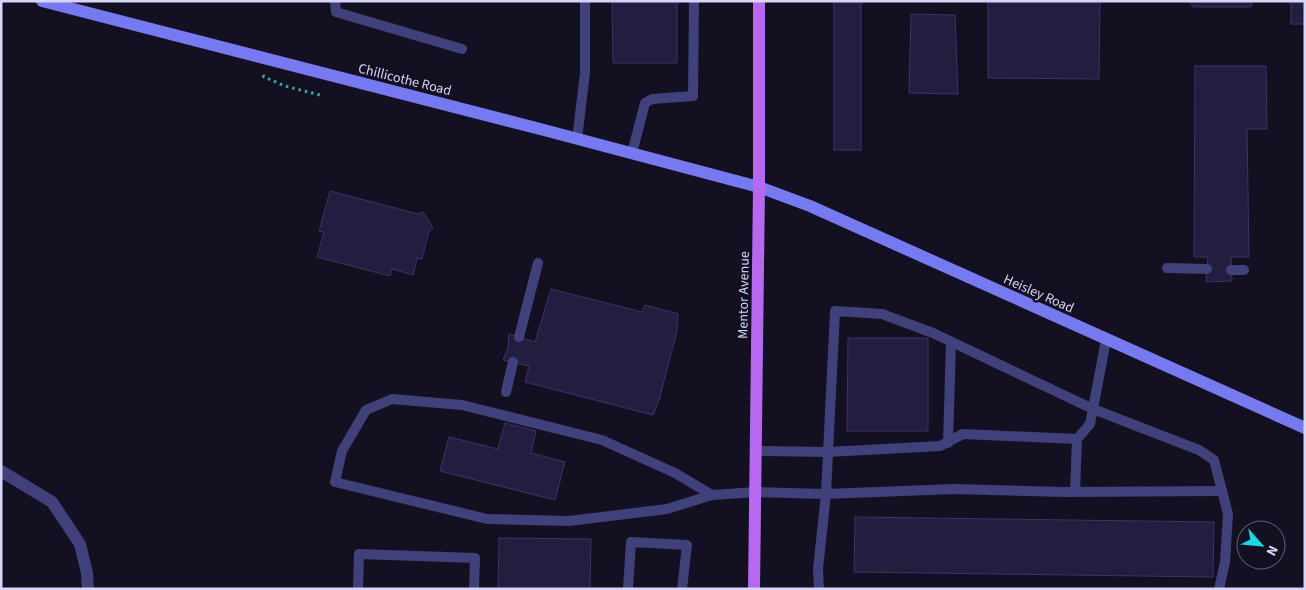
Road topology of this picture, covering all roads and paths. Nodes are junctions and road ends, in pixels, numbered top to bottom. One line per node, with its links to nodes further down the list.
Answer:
1 (42, 1): 7 (street, Chillicothe Road)
2 (335, 1): 6 (lane)
3 (585, 1): 7 (lane)
4 (694, 1): 8 (lane)
5 (759, 1): 9 (main road, Mentor Avenue)
6 (462, 49)
7 (577, 138): 8 (street, Chillicothe Road)
8 (632, 153): 9 (street, Chillicothe Road)
9 (759, 187): 16 (street, Heisley Road); 24 (main road, Mentor Avenue)
10 (538, 263): 15 (lane)
11 (1168, 268): 12 (lane)
12 (1207, 269)
13 (1232, 270): 14 (lane)
14 (1244, 270)
15 (519, 337)
16 (1106, 340): 20 (lane); 21 (street, Heisley Road)
17 (951, 342): 20 (lane); 23 (lane); 25 (lane)
18 (513, 362): 19 (lane)
19 (506, 392)
20 (1093, 409): 22 (lane); 27 (lane)
21 (1305, 428)
22 (1076, 439): 23 (lane); 29 (lane)
23 (948, 443): 25 (lane)
24 (756, 451): 25 (lane); 28 (main road, Mentor Avenue)
25 (828, 452): 30 (lane)
26 (1, 471): 32 (street)
27 (1222, 491): 29 (lane); 39 (lane)
28 (756, 492): 30 (lane); 31 (lane); 37 (main road, Mentor Avenue)
29 (1074, 492): 30 (lane)
30 (826, 494): 38 (lane)
31 (712, 495): 31 (lane)
32 (88, 589)
33 (358, 589): 34 (lane)
34 (474, 589)
35 (628, 589): 36 (lane)
36 (682, 589)
37 (754, 589)
38 (819, 589)
39 (1219, 589)

